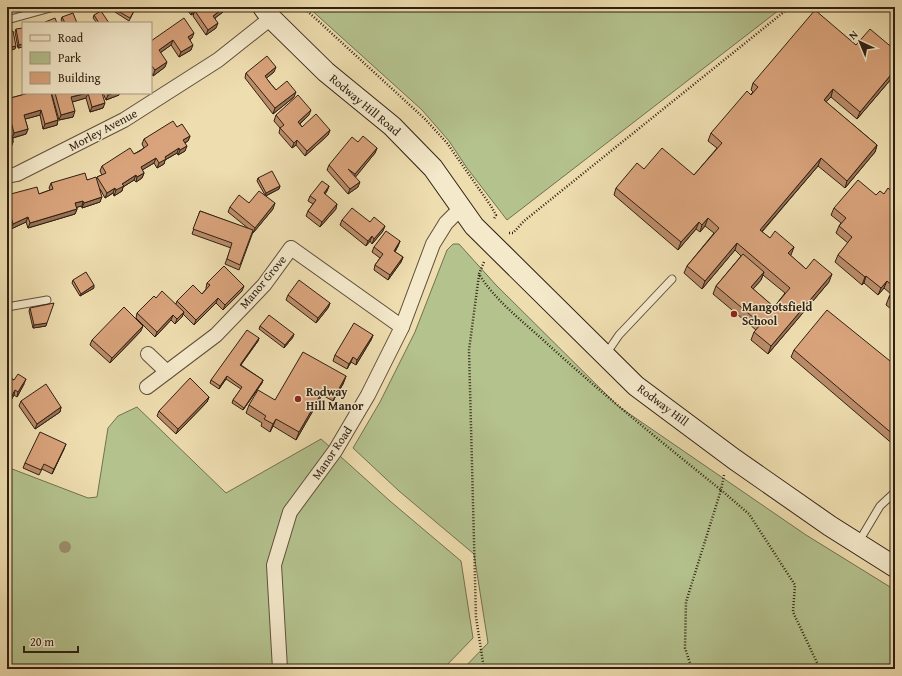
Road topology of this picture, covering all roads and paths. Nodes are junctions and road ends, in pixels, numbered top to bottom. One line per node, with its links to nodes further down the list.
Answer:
1 (54, 7): 4 (lane)
2 (790, 7): 7 (path)
3 (267, 12): 5 (street, Morley Avenue); 6 (street, Rodway Hill Road)
4 (7, 20)
5 (7, 176)
6 (462, 207): 12 (street, Manor Road); 14 (street, Rodway Hill)
7 (507, 233)
8 (479, 274): 23 (path)
9 (672, 279): 14 (lane)
10 (47, 300): 11 (lane)
11 (7, 307)
12 (402, 327): 15 (street, Manor Grove); 22 (street, Manor Road)
13 (148, 354): 15 (street)
14 (605, 356): 17 (street, Rodway Hill)
15 (167, 372): 16 (street, Manor Grove)
16 (147, 387)
17 (734, 459): 18 (path); 20 (street, Rodway Hill)
18 (721, 490): 24 (path); 25 (path)
19 (895, 492): 20 (lane)
20 (858, 543): 21 (street, Rodway Hill)
21 (895, 567)
22 (280, 669)
23 (484, 669)
24 (692, 669)
25 (820, 669)

